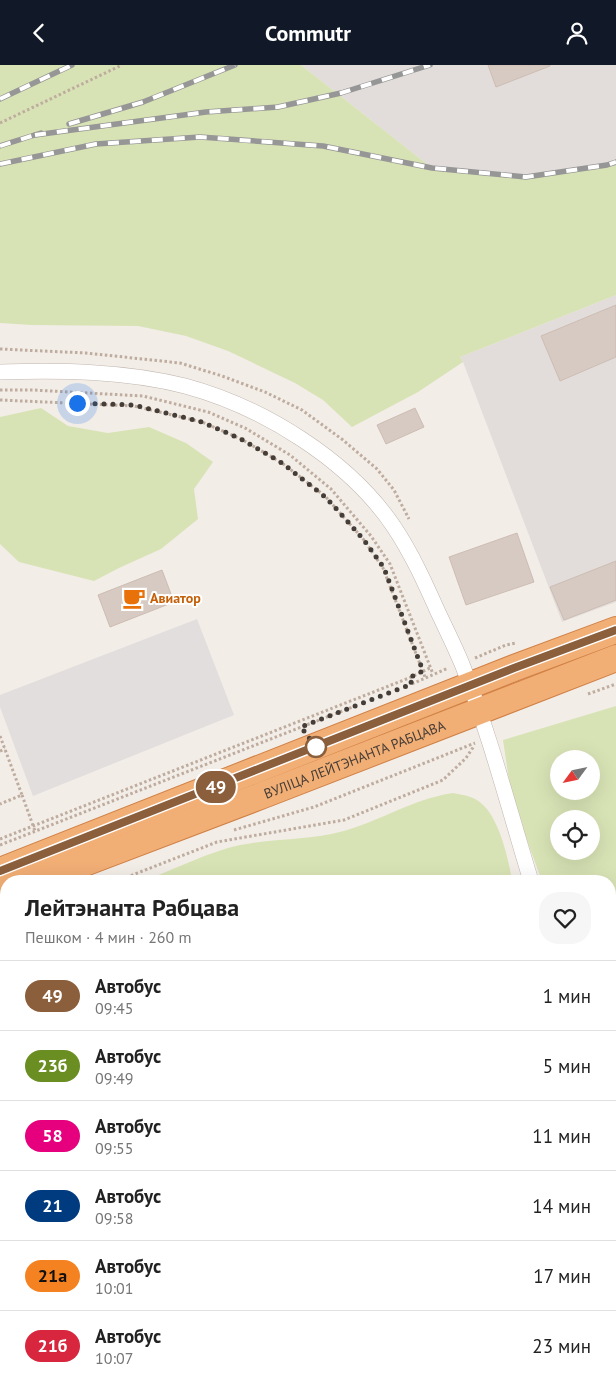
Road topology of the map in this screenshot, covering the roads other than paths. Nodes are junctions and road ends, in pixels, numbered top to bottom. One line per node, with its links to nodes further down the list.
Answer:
1 (0, 372): 4 (street)
2 (616, 630): 4 (highway, ВУЛІЦА ЛЕЙТЭНАНТА РАБЦАВА)
3 (616, 657): 4 (highway, ВУЛІЦА ЛЕЙТЭНАНТА РАБЦАВА)
4 (474, 699): 5 (highway, ВУЛІЦА ЛЕЙТЭНАНТА РАБЦАВА); 6 (highway, ВУЛІЦА ЛЕЙТЭНАНТА РАБЦАВА); 7 (street)
5 (0, 871)
6 (52, 875)
7 (529, 875)

